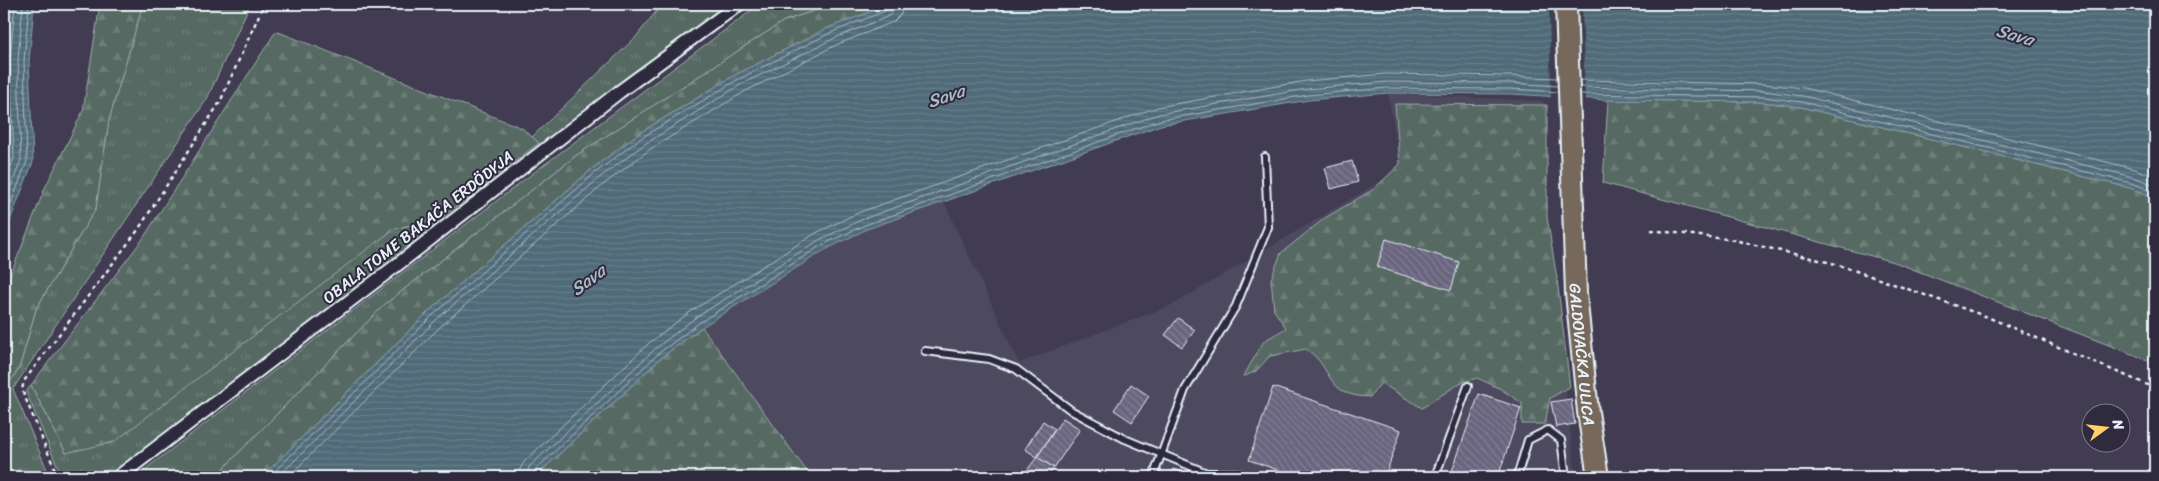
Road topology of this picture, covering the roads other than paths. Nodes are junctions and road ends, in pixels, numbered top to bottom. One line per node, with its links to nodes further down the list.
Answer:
1 (739, 4): 7 (street, OBALA TOME BAKAČA ERDÖDYJA)
2 (1566, 4): 13 (main road, GALDOVAČKA ULICA)
3 (1265, 157): 6 (lane)
4 (925, 351): 6 (lane)
5 (1468, 386): 10 (lane)
6 (1162, 454): 8 (lane); 9 (lane)
7 (118, 477)
8 (1153, 477)
9 (1248, 477)
10 (1436, 477)
11 (1517, 477): 12 (lane)
12 (1566, 477)
13 (1598, 477)

